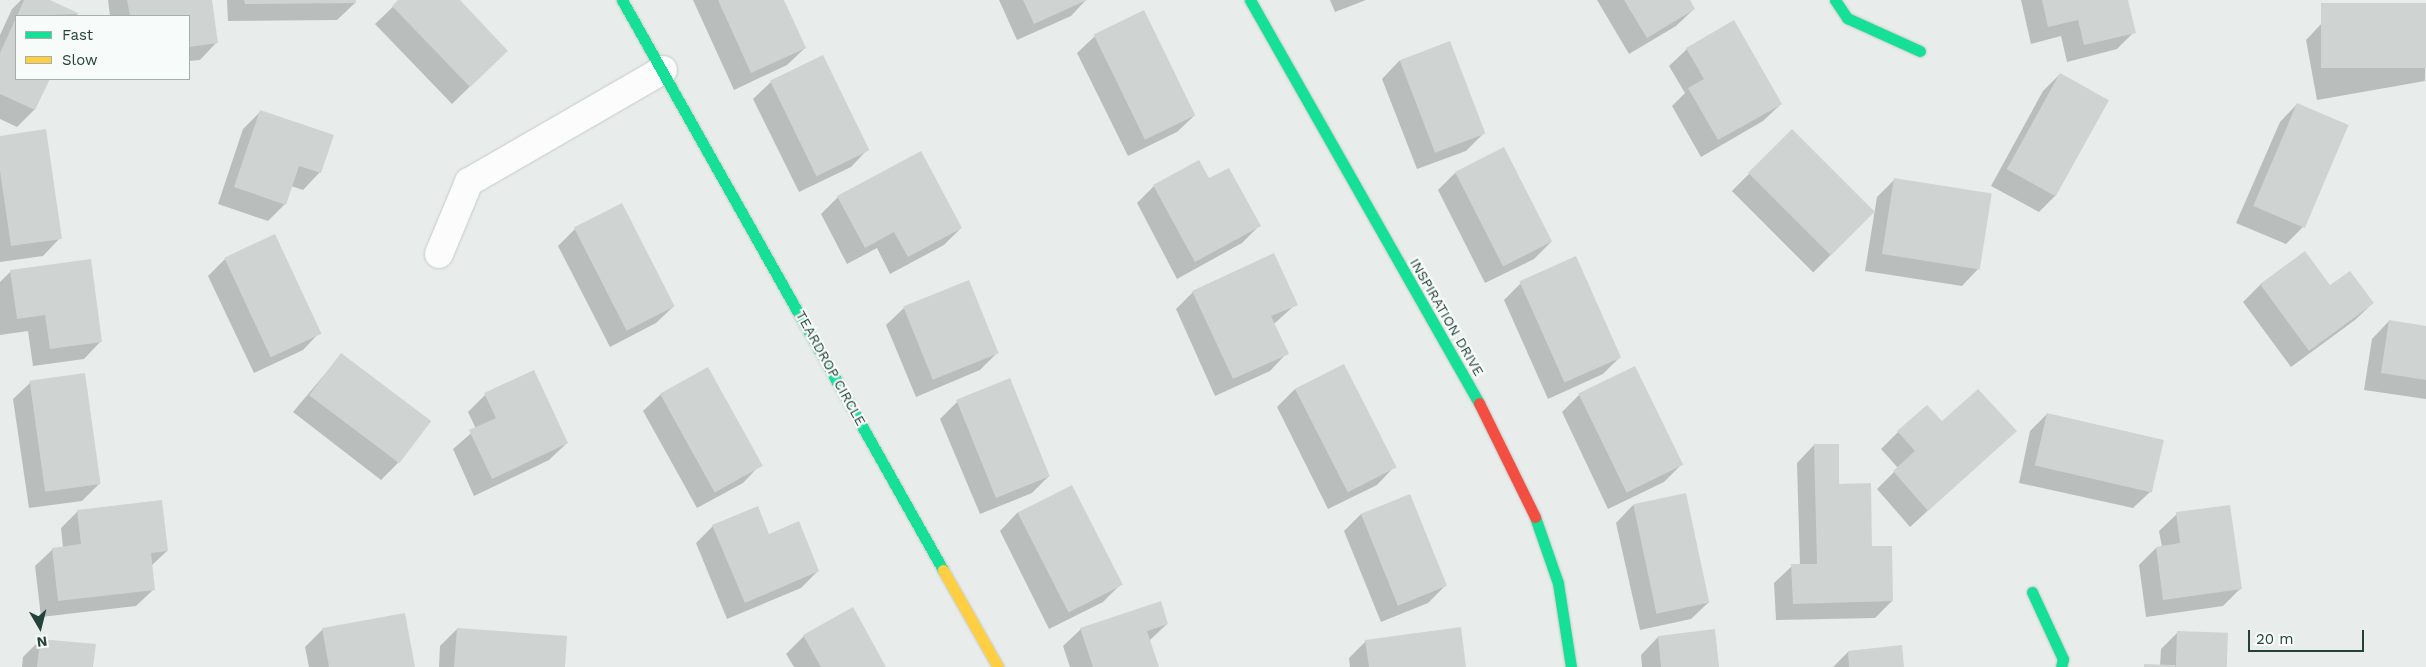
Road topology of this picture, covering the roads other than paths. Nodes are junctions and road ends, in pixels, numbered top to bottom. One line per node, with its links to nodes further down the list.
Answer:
1 (622, 0): 5 (street, TEARDROP CIRCLE)
2 (1250, 0): 9 (street, INSPIRATION DRIVE)
3 (1835, 0): 4 (street)
4 (1920, 51)
5 (664, 70): 6 (street); 8 (street, TEARDROP CIRCLE)
6 (439, 254)
7 (2032, 592): 10 (street)
8 (998, 667)
9 (1571, 667)
10 (2061, 667)

